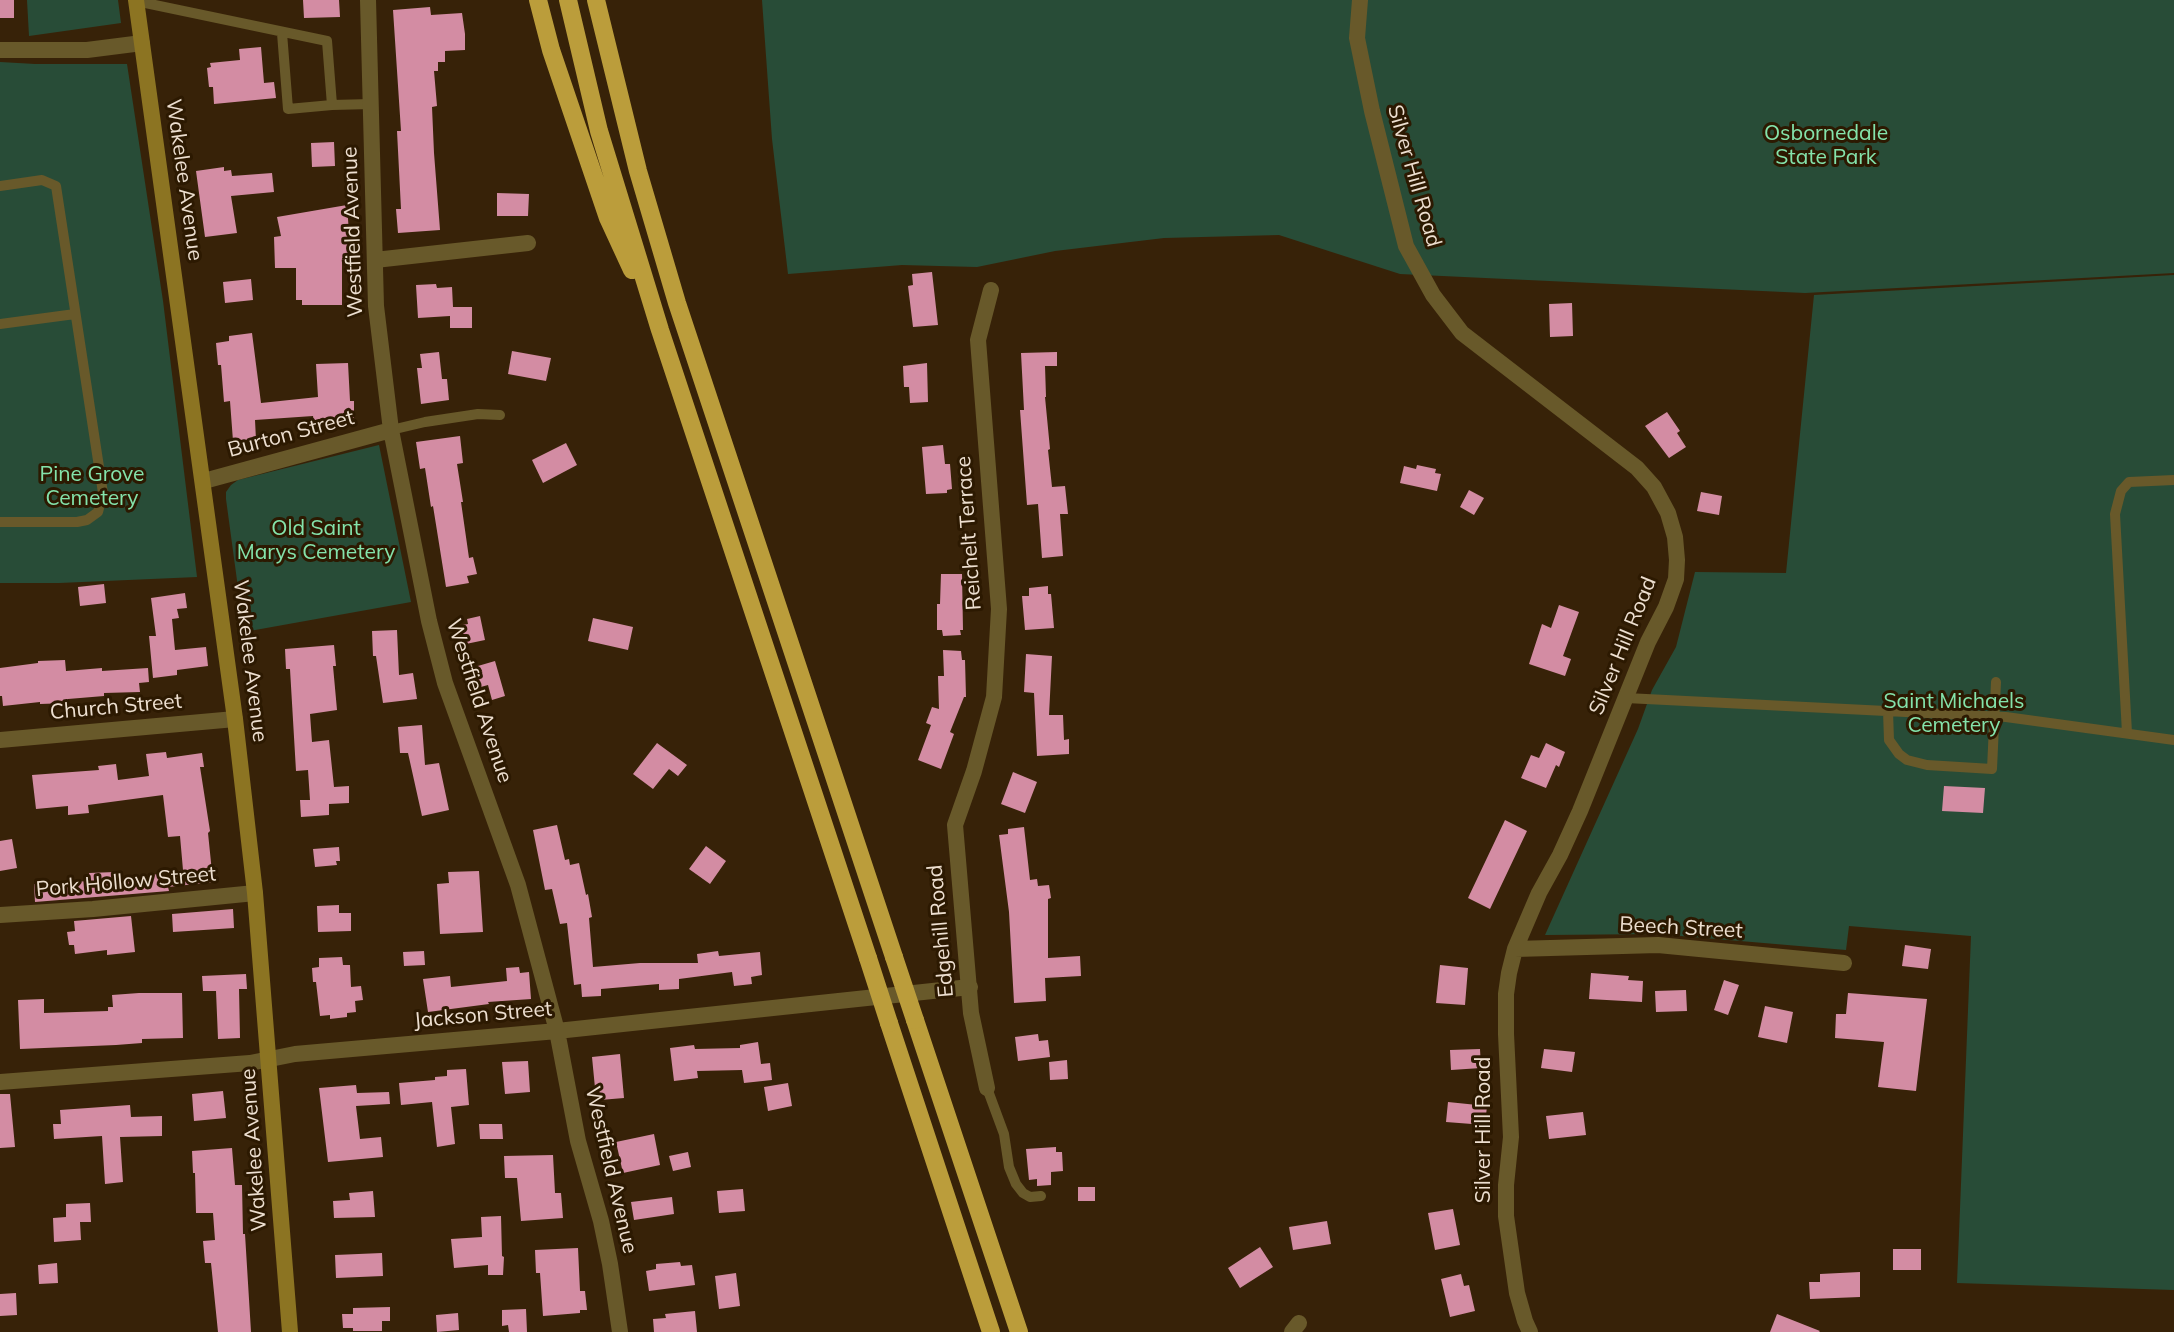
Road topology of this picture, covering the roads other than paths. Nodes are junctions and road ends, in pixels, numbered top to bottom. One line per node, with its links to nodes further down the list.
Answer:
1 (368, 0): 10 (street, Westfield Avenue)
2 (538, 0): 18 (highway)
3 (568, 0): 18 (highway)
4 (596, 0): 46 (highway, bridge)
5 (1360, 0): 25 (street, Silver Hill Road)
6 (136, 1): 7 (lane); 8 (main road, Wakelee Avenue)
7 (282, 33): 11 (lane); 11 (lane)
8 (142, 43): 9 (street); 22 (main road, Wakelee Avenue)
9 (0, 50)
10 (371, 104): 11 (lane); 14 (street, Westfield Avenue)
11 (332, 105)
12 (0, 186): 16 (lane)
13 (528, 243): 14 (street)
14 (375, 260): 20 (street, Westfield Avenue)
15 (991, 290): 32 (street, Reichelt Terrace)
16 (75, 314): 17 (lane); 23 (lane)
17 (0, 324)
18 (660, 330): 45 (highway, bridge)
19 (500, 415): 20 (lane)
20 (391, 430): 22 (street, Burton Street); 38 (street, Westfield Avenue)
21 (2174, 480): 29 (lane)
22 (204, 481): 28 (main road, Wakelee Avenue)
23 (0, 522)
24 (1996, 682): 27 (lane)
25 (1626, 698): 26 (lane); 35 (street, Silver Hill Road)
26 (1888, 711): 27 (lane); 27 (lane)
27 (1994, 717): 29 (lane)
28 (236, 719): 30 (street, Church Street); 33 (main road, Wakelee Avenue)
29 (2127, 733): 31 (lane)
30 (0, 740)
31 (2174, 740)
32 (974, 771): 37 (street, Edgehill Road)
33 (255, 893): 34 (street, Pork Hollow Street); 39 (main road, Wakelee Avenue)
34 (0, 915)
35 (1515, 949): 36 (street, Beech Street); 47 (street, Silver Hill Road)
36 (1844, 963)
37 (970, 987): 38 (street, Jackson Street); 41 (street, Edgehill Road)
38 (557, 1031): 39 (street, Jackson Street); 44 (street, Westfield Avenue)
39 (269, 1059): 40 (street, Jackson Street); 43 (main road, Wakelee Avenue)
40 (0, 1082)
41 (987, 1088): 42 (lane)
42 (1041, 1196)
43 (290, 1332)
44 (620, 1332)
45 (991, 1332)
46 (1019, 1332)
47 (1530, 1332)

